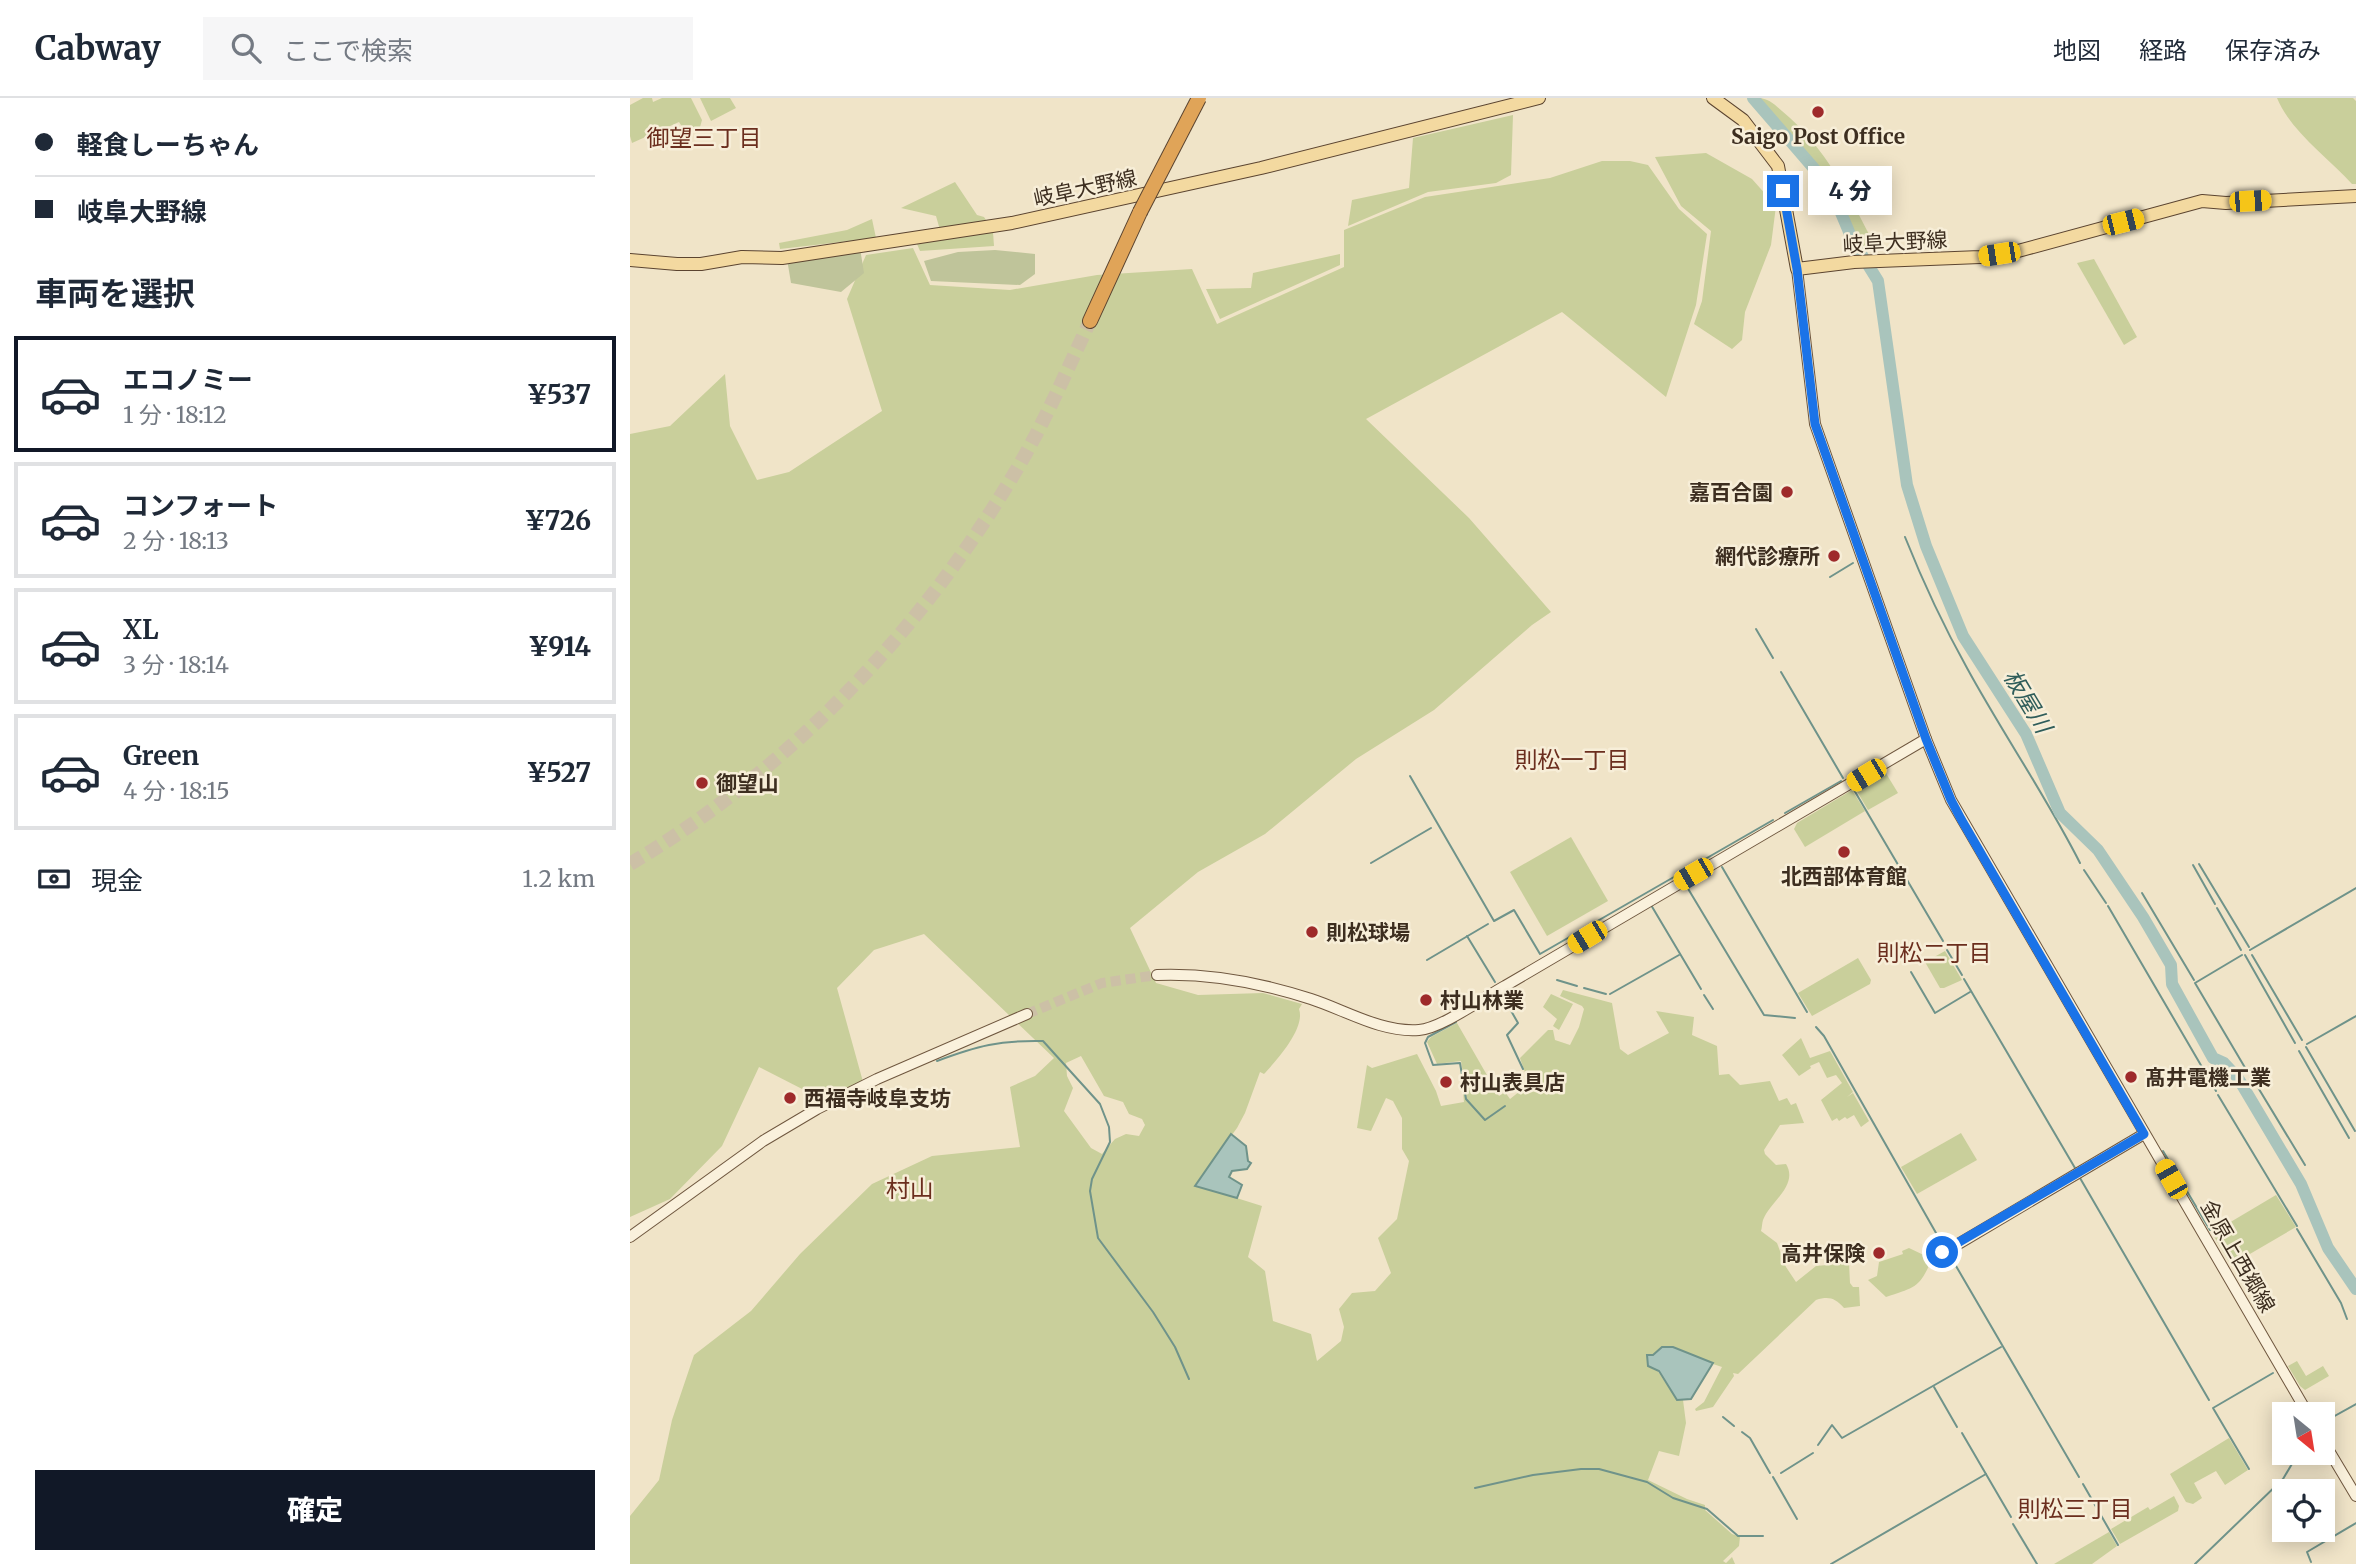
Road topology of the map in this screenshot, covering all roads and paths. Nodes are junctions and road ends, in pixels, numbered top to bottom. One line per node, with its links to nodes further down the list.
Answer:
1 (1199, 98): 7 (highway, bridge)
2 (1539, 98): 5 (main road, 岐阜大野線)
3 (1713, 98): 6 (main road)
4 (2356, 195): 6 (main road, 岐阜大野線)
5 (630, 260)
6 (1797, 269): 8 (street, 金原上西郷線)
7 (1090, 321)
8 (1926, 739): 9 (street); 11 (street, 金原上西郷線)
9 (1157, 975)
10 (1027, 1014): 12 (street)
11 (2144, 1134): 13 (street); 14 (street, 金原上西郷線)
12 (630, 1237)
13 (1946, 1250)
14 (2301, 1402)
15 (2335, 1461): 16 (street)
16 (2356, 1496)

